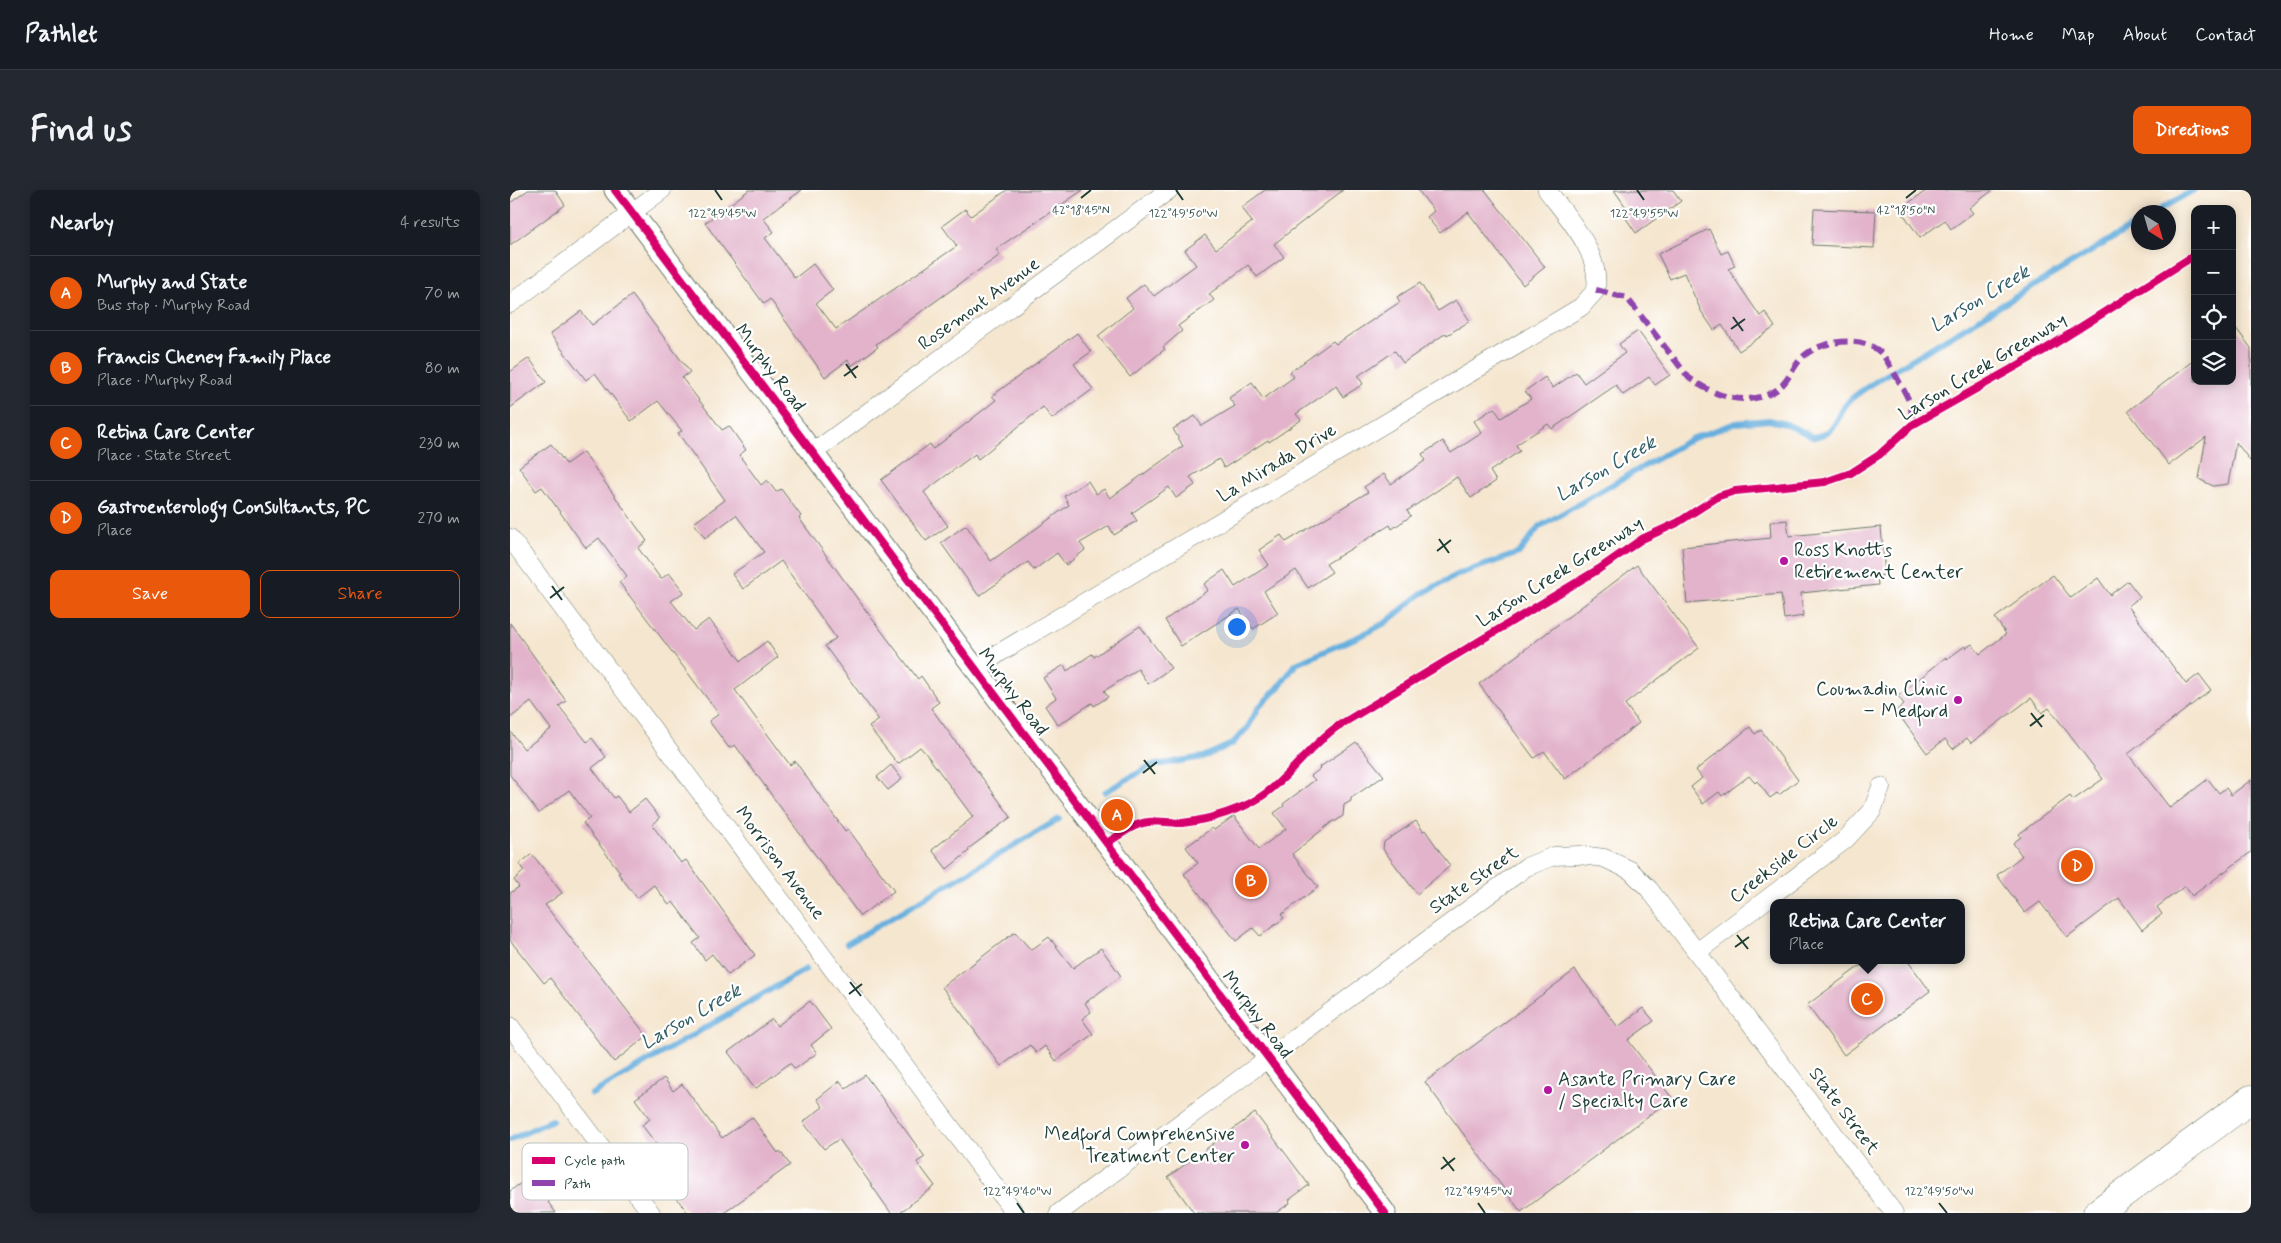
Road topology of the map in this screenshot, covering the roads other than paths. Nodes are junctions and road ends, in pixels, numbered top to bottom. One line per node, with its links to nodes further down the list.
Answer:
1 (615, 190): 5 (street, Murphy Road)
2 (662, 190): 5 (street)
3 (1169, 190): 7 (street, Rosemont Avenue)
4 (1547, 190): 9 (street, La Mirada Drive)
5 (632, 212): 6 (street); 7 (street, Murphy Road)
6 (510, 304)
7 (814, 452): 9 (street, Murphy Road)
8 (510, 538): 18 (street, Morrison Avenue)
9 (976, 670): 13 (street, Murphy Road)
10 (1880, 787): 11 (street, Creekside Circle)
11 (1697, 952): 13 (street, State Street); 21 (street, State Street)
12 (510, 1026): 15 (street)
13 (1269, 1057): 19 (street, State Street); 20 (street, Murphy Road)
14 (2251, 1099): 22 (main road)
15 (598, 1143)
16 (640, 1200): 17 (street)
17 (650, 1213)
18 (1015, 1213)
19 (1059, 1213)
20 (1386, 1213)
21 (1894, 1213)
22 (2097, 1213)

